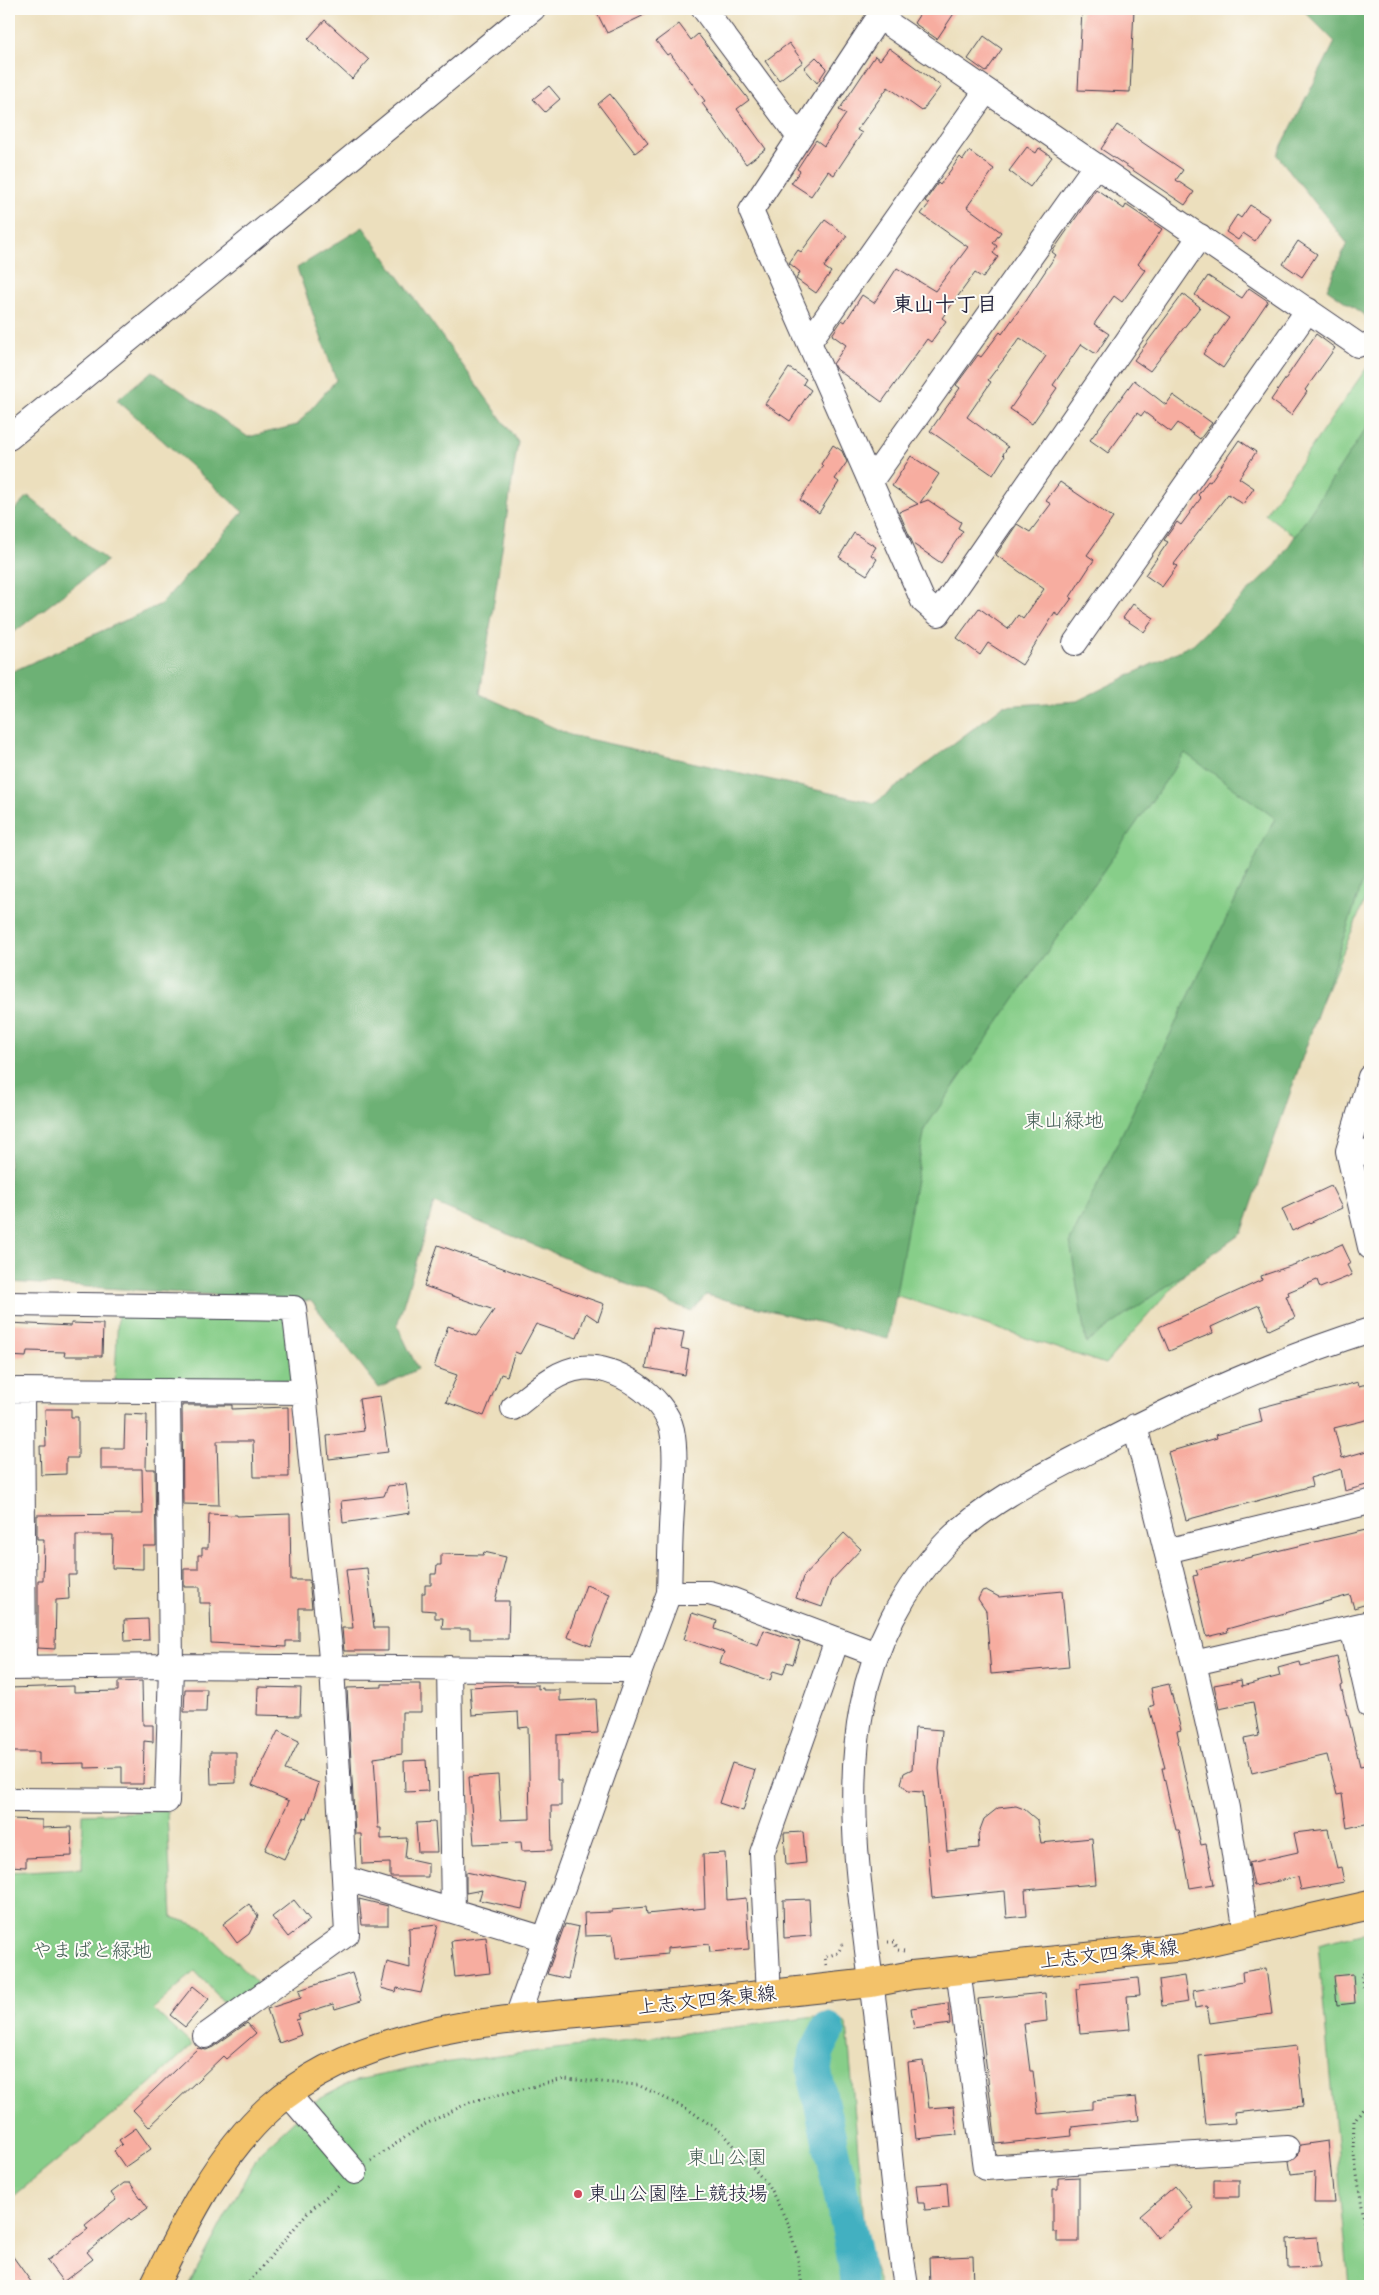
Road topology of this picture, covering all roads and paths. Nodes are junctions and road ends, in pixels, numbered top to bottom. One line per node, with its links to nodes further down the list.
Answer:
1 (533, 9): 11 (street)
2 (704, 9): 5 (street)
3 (882, 13): 4 (street); 5 (street)
4 (986, 91): 6 (street); 9 (street)
5 (799, 137): 9 (street)
6 (1095, 166): 7 (street); 12 (street)
7 (1200, 236): 8 (street); 12 (street)
8 (1308, 310): 10 (street); 13 (street)
9 (809, 342): 12 (street)
10 (1358, 345)
11 (9, 438)
12 (870, 481)
13 (1075, 643)
14 (1370, 1077): 15 (street)
15 (1359, 1152): 16 (street)
16 (1370, 1247)
17 (9, 1304): 21 (street)
18 (1370, 1330): 23 (street)
19 (16, 1390): 20 (street); 32 (street)
20 (168, 1391): 21 (street); 31 (street)
21 (304, 1392): 33 (street)
22 (513, 1408): 26 (street)
23 (1135, 1426): 25 (street); 29 (street)
24 (1370, 1502): 25 (street)
25 (1166, 1551): 30 (street)
26 (669, 1593): 28 (street); 35 (street)
27 (1361, 1625): 30 (street); 36 (street)
28 (837, 1640): 29 (street); 47 (street)
29 (876, 1654): 45 (street)
30 (1194, 1663): 41 (street)
31 (171, 1666): 32 (street); 33 (street); 37 (street)
32 (17, 1668)
33 (332, 1668): 34 (street); 38 (street)
34 (449, 1668): 35 (street); 40 (street)
35 (638, 1676): 42 (street)
36 (1370, 1706)
37 (9, 1800)
38 (344, 1878): 40 (street); 49 (street)
39 (1370, 1905): 41 (main road, 上志文四条東線)
40 (453, 1911): 42 (street)
41 (1246, 1933): 43 (main road, 上志文四条東線)
42 (545, 1939): 48 (street)
43 (958, 1970): 45 (main road, 上志文四条東線); 53 (street)
44 (1370, 1970): 46 (path)
45 (871, 1983): 47 (main road, 上志文四条東線); 58 (street)
46 (1363, 1988)
47 (770, 1995): 48 (main road, 上志文四条東線)
48 (516, 2020): 51 (main road, 上志文四条東線)
49 (205, 2036)
50 (1370, 2087): 52 (path)
51 (288, 2094): 54 (street); 55 (main road, 上志文四条東線)
52 (1369, 2098): 59 (path)
53 (1287, 2148)
54 (355, 2172): 56 (path); 57 (path)
55 (154, 2286)
56 (246, 2286)
57 (802, 2286)
58 (906, 2286)
59 (1369, 2286)

